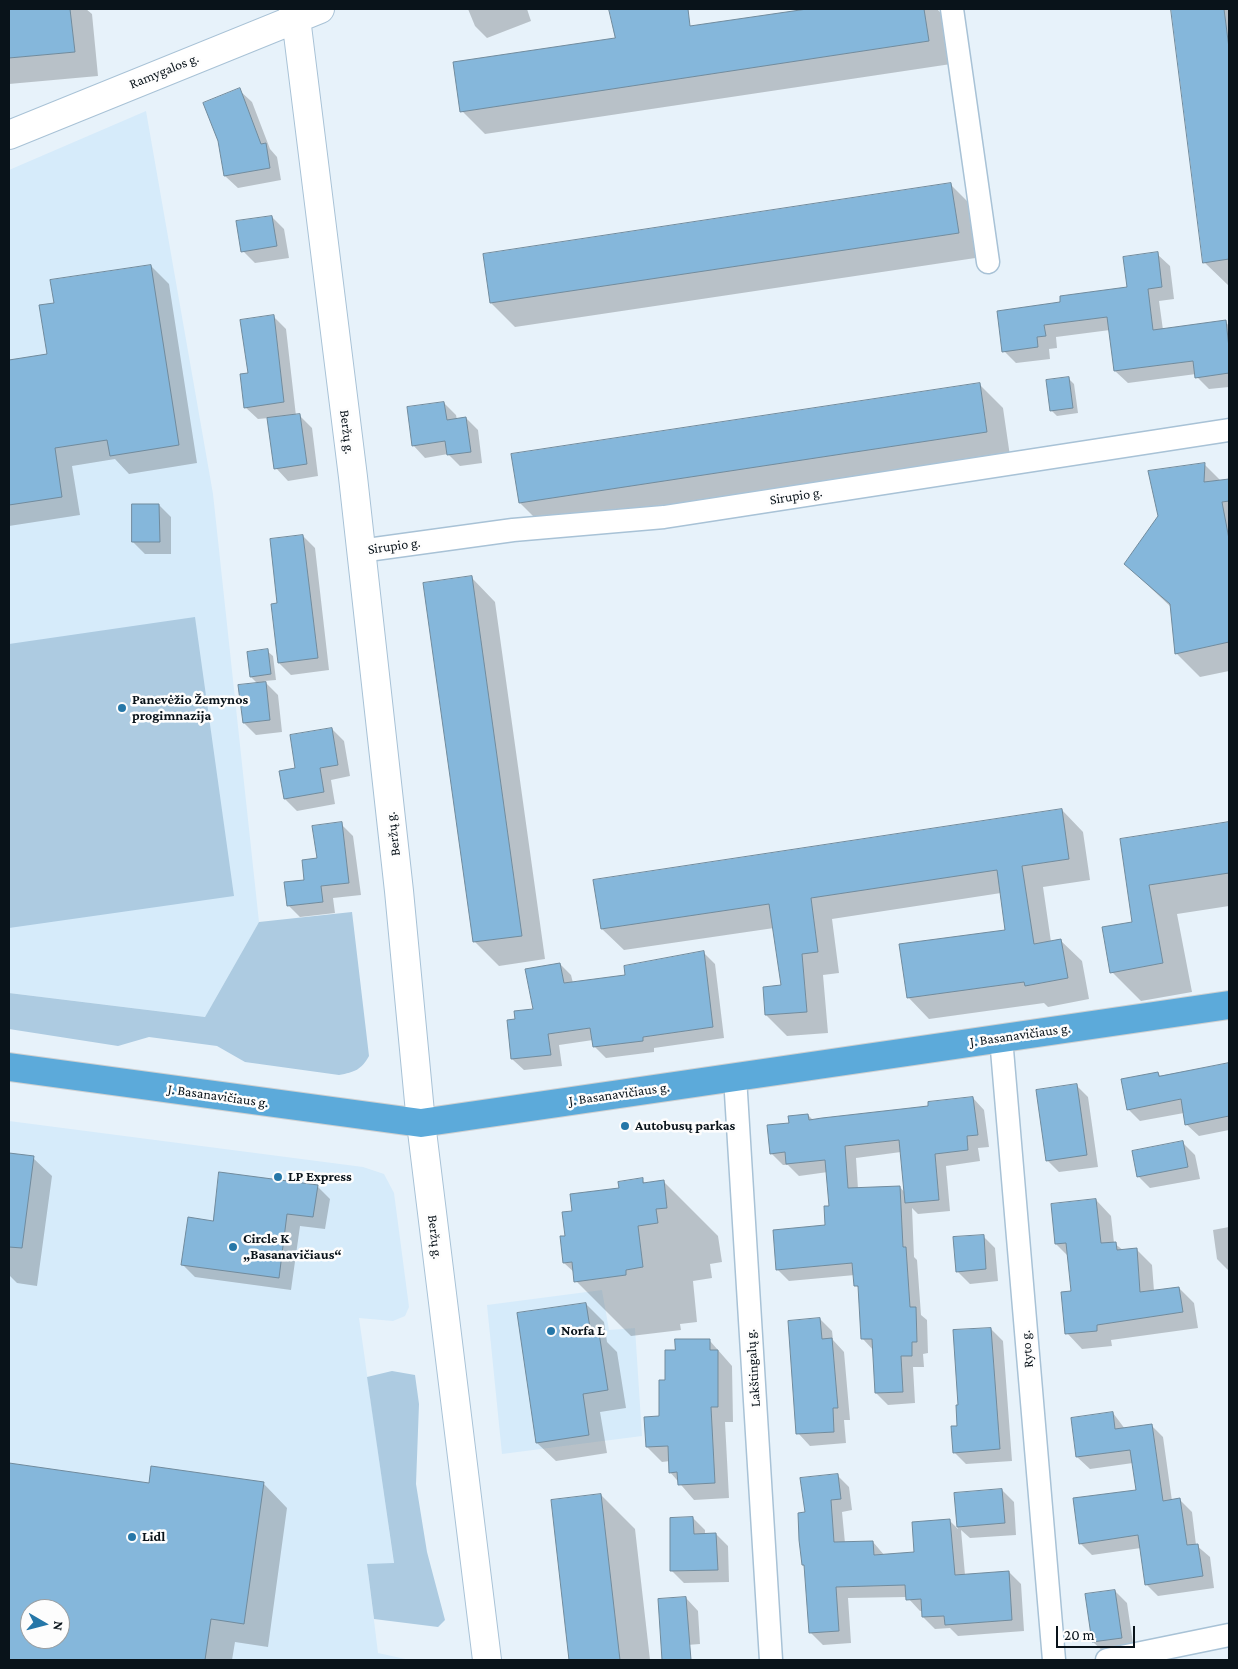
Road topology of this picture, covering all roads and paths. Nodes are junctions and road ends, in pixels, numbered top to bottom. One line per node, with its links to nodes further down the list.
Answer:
1 (952, 9): 4 (street)
2 (303, 12): 3 (main road, Ramygalos g.); 6 (main road, Beržų g.)
3 (9, 135)
4 (988, 262)
5 (1229, 430): 6 (street, Sirupio g.)
6 (360, 551): 11 (main road, Beržų g.)
7 (1229, 1005): 8 (highway, J. Basanavičiaus g.)
8 (1001, 1038): 10 (highway, J. Basanavičiaus g.); 15 (street, Ryto g.)
9 (9, 1067): 11 (highway, J. Basanavičiaus g.)
10 (735, 1077): 11 (highway, J. Basanavičiaus g.); 14 (street, Lakštingalų g.)
11 (421, 1123): 13 (main road, Beržų g.)
12 (1229, 1635): 16 (street)
13 (487, 1660)
14 (771, 1660)
15 (1054, 1660)
16 (1107, 1660)

